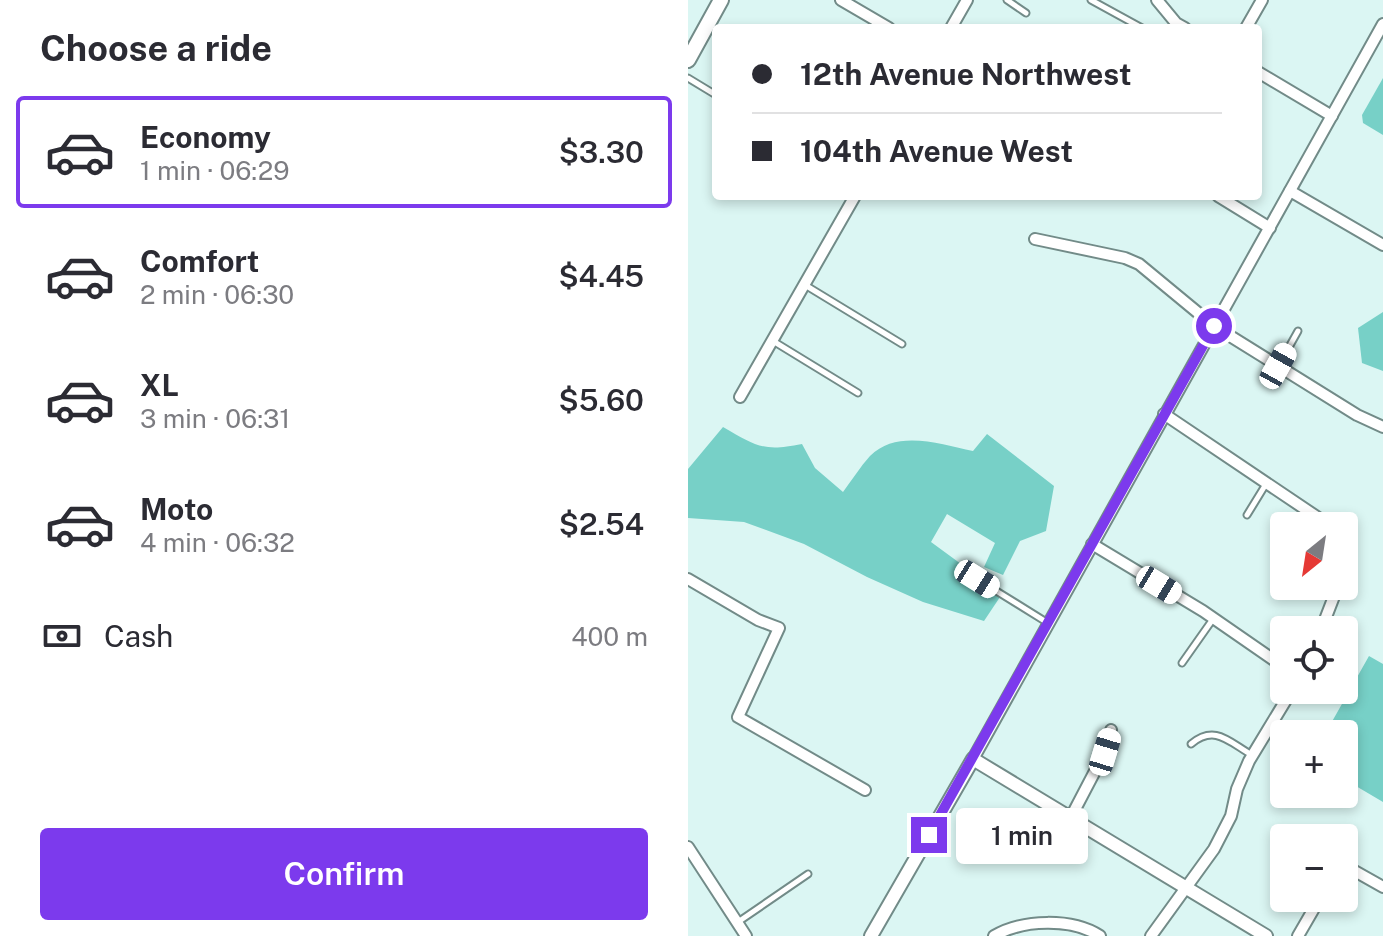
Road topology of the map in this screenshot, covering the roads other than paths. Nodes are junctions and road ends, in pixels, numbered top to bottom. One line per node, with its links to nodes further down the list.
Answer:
1 (721, 0): 15 (main road)
2 (841, 0): 9 (street)
3 (967, 0): 10 (street)
4 (1007, 0): 8 (lane)
5 (1091, 0): 11 (lane)
6 (1157, 0): 12 (street)
7 (1262, 0): 13 (street)
8 (1026, 13)
9 (882, 24)
10 (953, 24)
11 (1135, 24)
12 (1179, 24)
13 (1248, 24)
14 (1383, 24): 19 (street)
15 (688, 60)
16 (1262, 74): 19 (street)
17 (688, 78): 18 (lane)
18 (712, 93)
19 (1332, 116): 20 (street)
20 (1290, 191): 23 (street); 25 (street)
21 (853, 200): 26 (street)
22 (1224, 200): 23 (street)
23 (1270, 228): 27 (street)
24 (1035, 239): 27 (street)
25 (1383, 245)
26 (804, 285): 29 (street); 30 (lane)
27 (1214, 326): 31 (street); 34 (street)
28 (1298, 331): 31 (lane)
29 (772, 341): 32 (lane); 33 (street)
30 (902, 344)
31 (1278, 366): 35 (street)
32 (858, 393)
33 (740, 397)
34 (1164, 414): 36 (street); 39 (street)
35 (1383, 427)
36 (1267, 483): 37 (street); 38 (lane)
37 (1310, 512)
38 (1247, 515)
39 (1092, 544): 42 (street); 43 (street)
40 (688, 579): 51 (street)
41 (977, 579): 43 (lane)
42 (1214, 619): 44 (street); 45 (lane)
43 (1049, 623): 50 (street)
44 (1270, 657)
45 (1182, 663)
46 (1284, 704): 49 (street)
47 (1111, 730): 52 (street)
48 (1191, 744): 49 (lane)
49 (1253, 755): 56 (street)
50 (973, 759): 52 (street); 61 (street)
51 (865, 790)
52 (1071, 817): 56 (street)
53 (688, 847): 59 (street)
54 (1358, 873): 57 (street)
55 (808, 874): 59 (lane)
56 (1186, 887): 64 (street); 65 (street)
57 (1383, 887)
58 (1312, 912): 66 (street)
59 (738, 922): 60 (street)
60 (746, 936)
61 (871, 936)
62 (994, 936): 63 (street)
63 (1100, 936)
64 (1151, 936)
65 (1266, 936)
66 (1298, 936)

